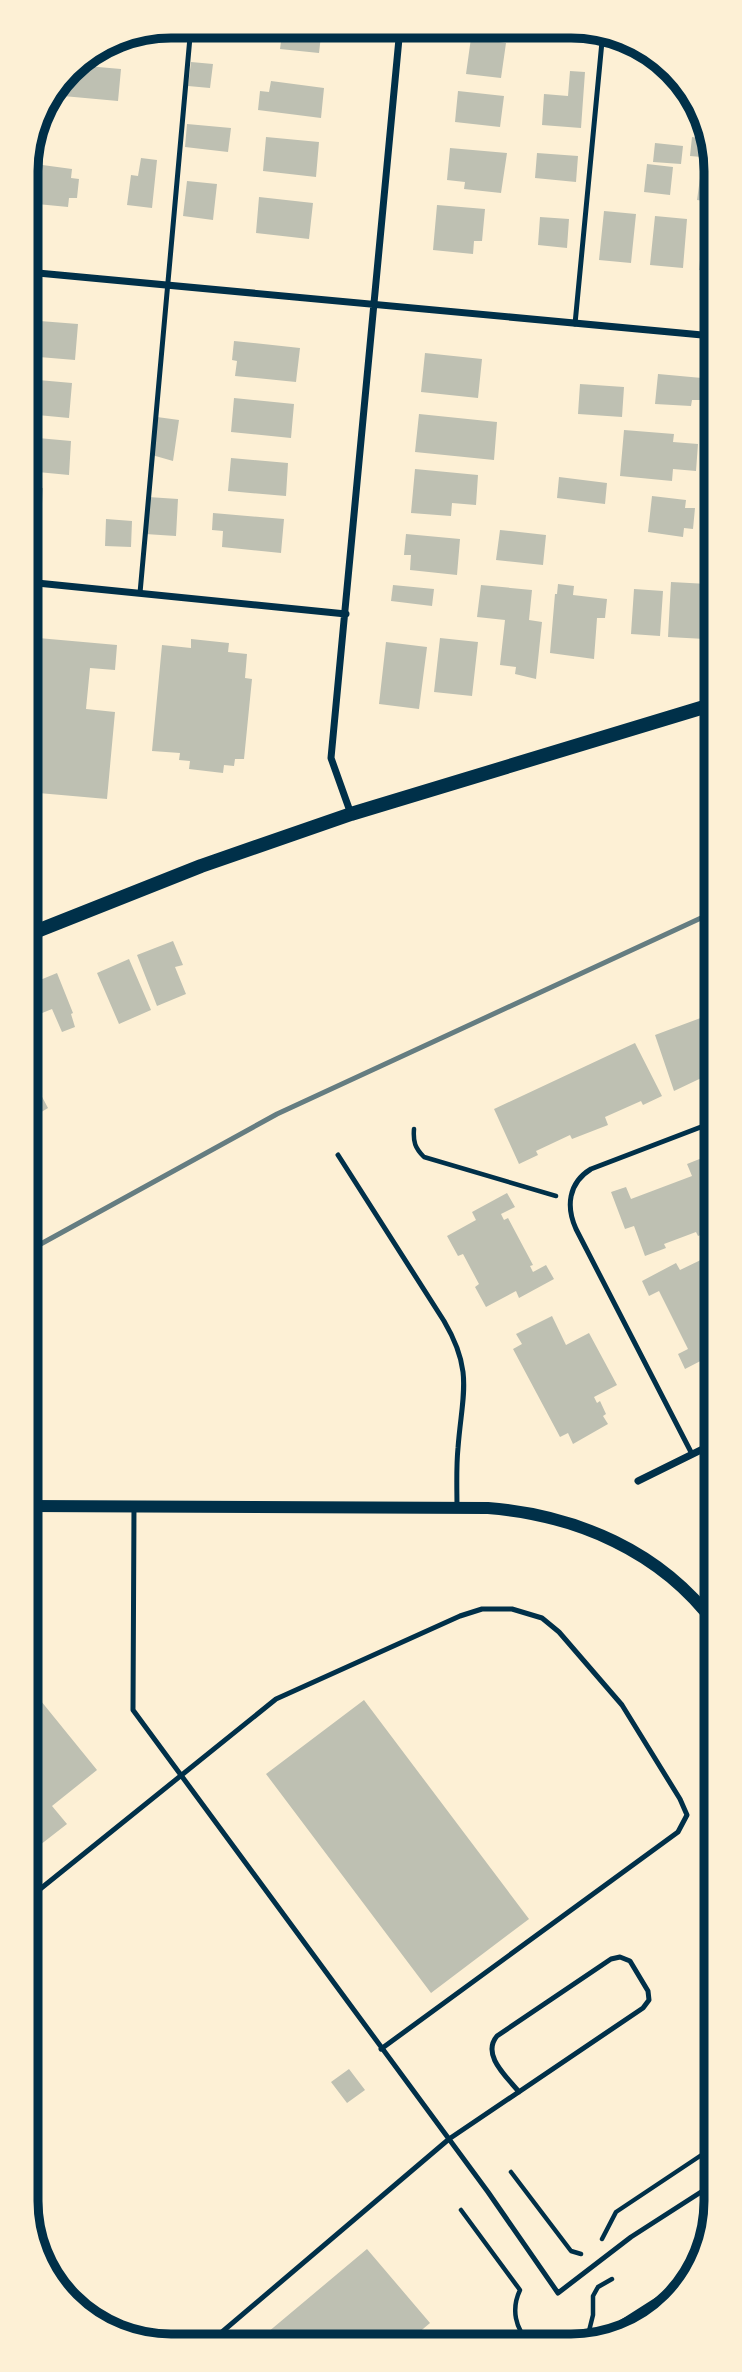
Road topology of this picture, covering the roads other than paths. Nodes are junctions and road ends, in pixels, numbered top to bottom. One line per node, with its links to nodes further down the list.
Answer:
1 (399, 38): 6 (street)
2 (190, 39): 5 (lane)
3 (602, 43): 7 (lane)
4 (39, 273): 5 (street)
5 (167, 285): 6 (street); 10 (lane)
6 (374, 305): 7 (street); 11 (street)
7 (575, 324): 8 (street)
8 (704, 336)
9 (39, 583): 10 (street)
10 (140, 593): 11 (street)
11 (346, 614): 13 (street)
12 (704, 707): 13 (main road)
13 (351, 814): 14 (main road)
14 (39, 930)
15 (704, 1126): 18 (lane)
16 (338, 1155): 22 (lane)
17 (703, 1449): 18 (street)
18 (692, 1454): 19 (street)
19 (638, 1481)
20 (38, 1506): 21 (street)
21 (134, 1506): 22 (street); 24 (lane)
22 (457, 1509): 23 (street)
23 (703, 1610)
24 (180, 1775): 25 (lane); 26 (lane); 26 (lane)
25 (38, 1891)
26 (382, 2049): 28 (lane)
27 (519, 2092): 27 (lane); 28 (lane)
28 (449, 2139): 29 (lane); 30 (lane)
29 (703, 2191)
30 (220, 2334)

